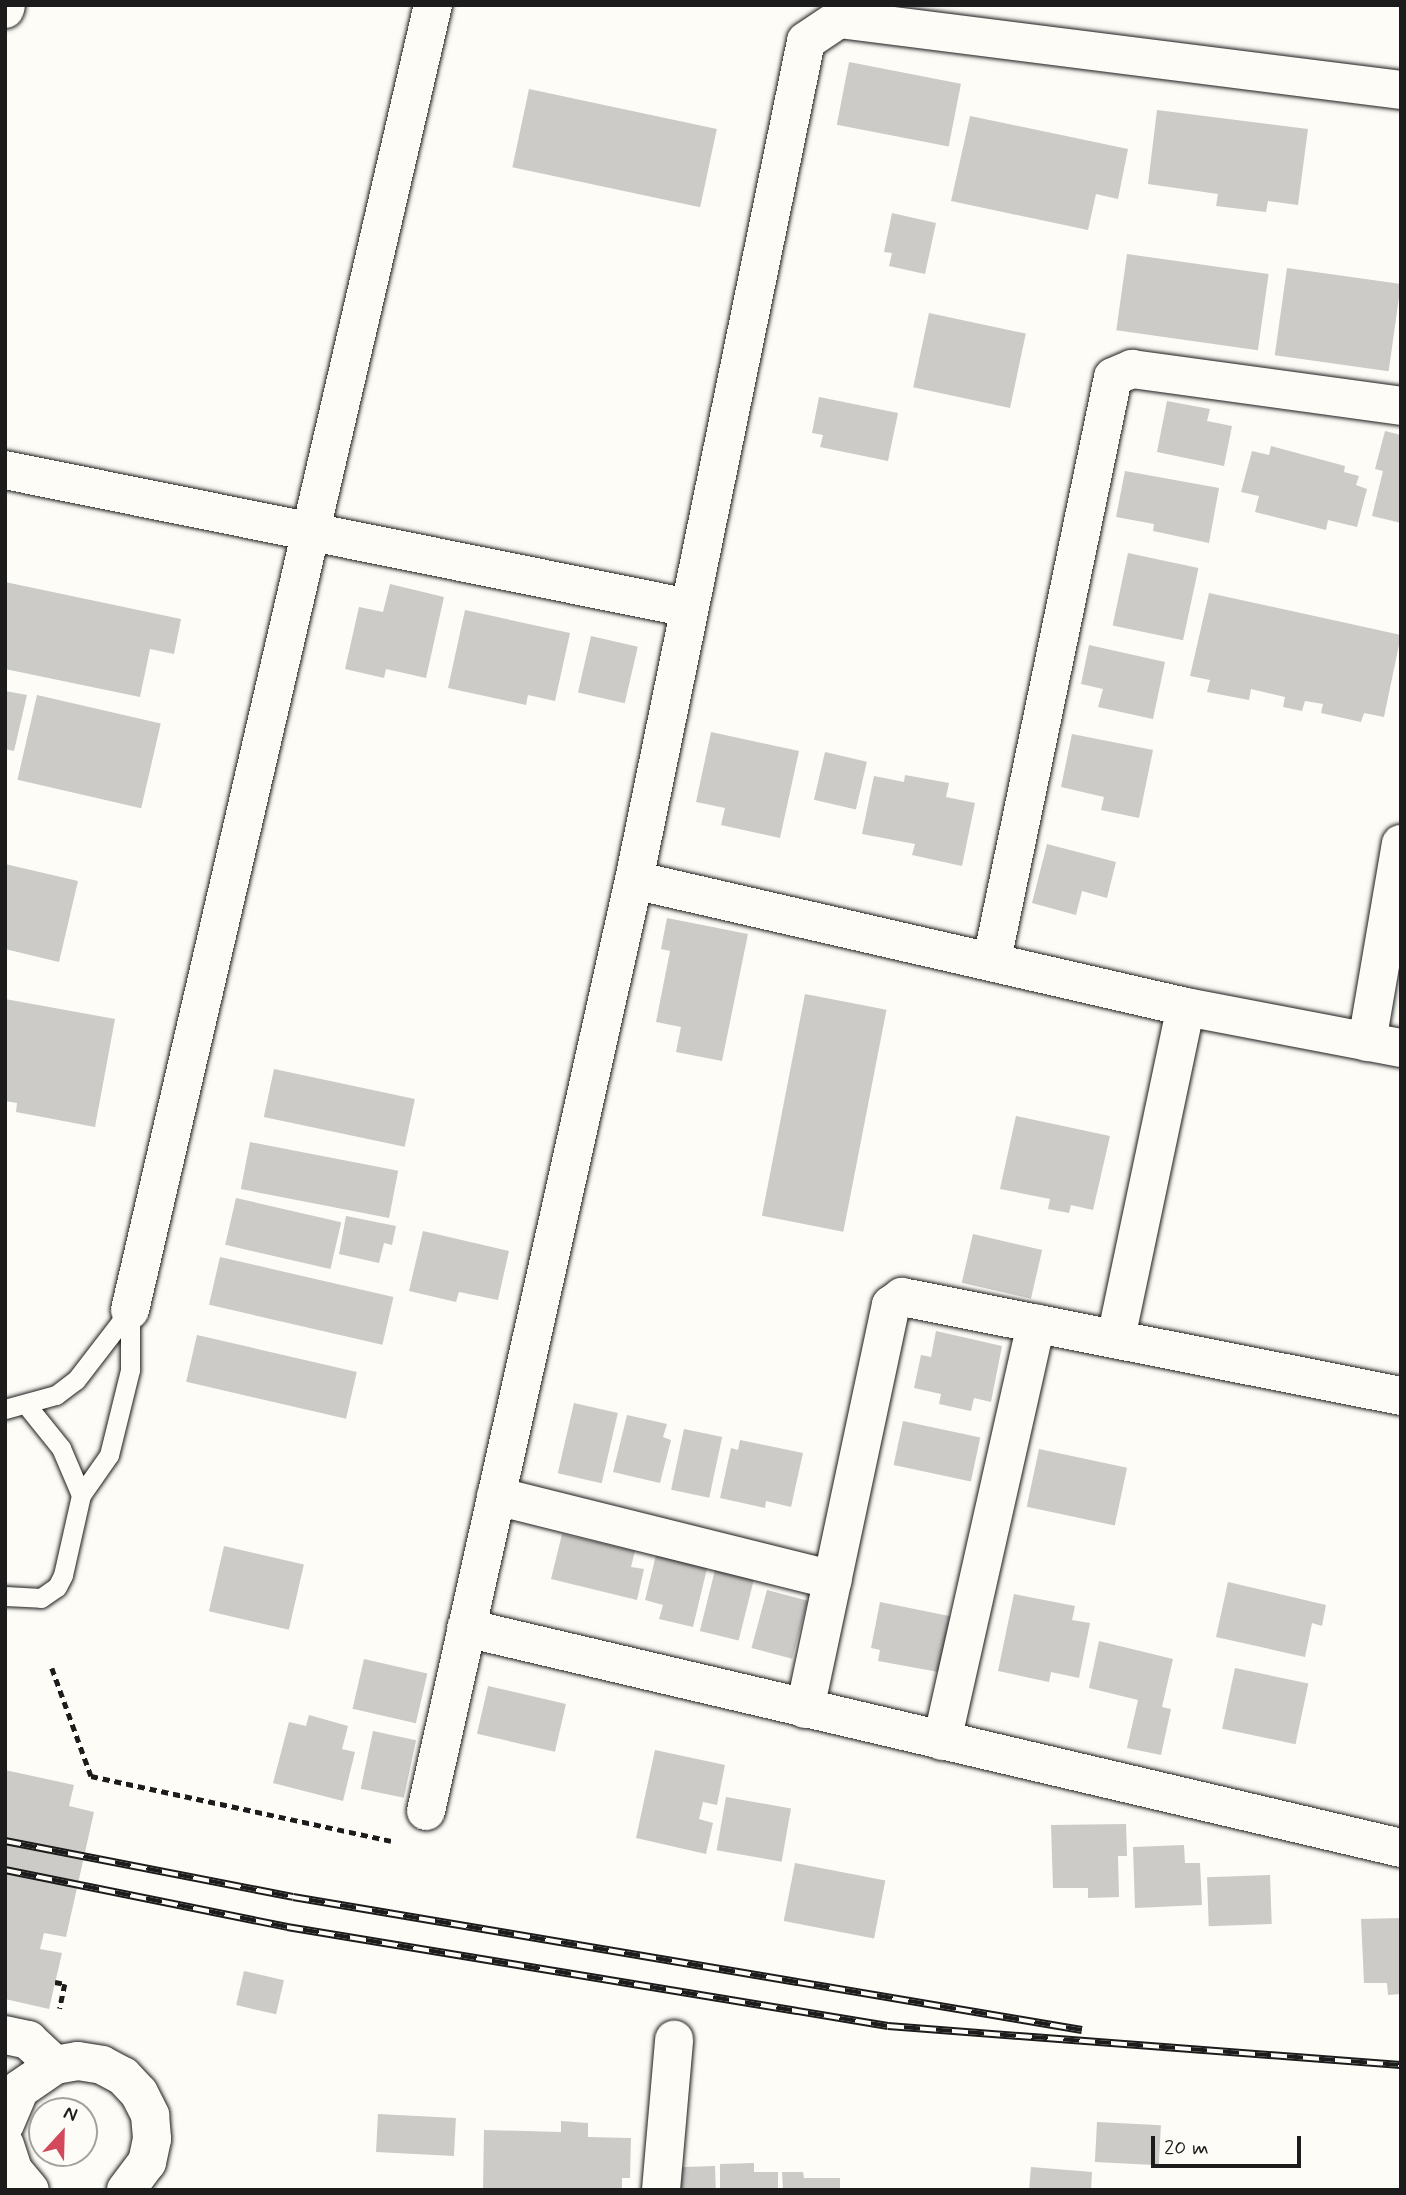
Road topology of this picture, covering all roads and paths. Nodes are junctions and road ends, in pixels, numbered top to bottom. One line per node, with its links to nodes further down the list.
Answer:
1 (433, 5): 5 (street)
2 (1401, 90): 6 (street)
3 (1401, 406): 9 (street)
4 (5, 470): 5 (street)
5 (310, 534): 6 (street); 12 (street)
6 (689, 608): 8 (street)
7 (1401, 844): 11 (street)
8 (634, 880): 9 (street); 19 (street)
9 (992, 960): 10 (street)
10 (1186, 1007): 11 (street); 14 (street)
11 (1384, 1045)
12 (130, 1310): 16 (lane); 18 (lane)
13 (1036, 1324): 14 (street); 20 (street); 25 (street)
14 (1116, 1338): 15 (street)
15 (1401, 1396)
16 (28, 1407): 17 (lane); 18 (lane)
17 (5, 1409)
18 (81, 1495): 21 (lane)
19 (496, 1496): 20 (street); 22 (street)
20 (833, 1580): 24 (street)
21 (5, 1596)
22 (466, 1628): 24 (street); 26 (street)
23 (52, 1668): 26 (path)
24 (805, 1709): 25 (street)
25 (942, 1741): 27 (street)
26 (426, 1811)
27 (1401, 1848)
28 (55, 1982): 29 (path)
29 (57, 2022)
30 (5, 2035): 32 (street)
31 (674, 2040): 35 (street)
32 (55, 2065): 33 (street); 34 (street)
33 (5, 2124)
34 (126, 2190)
35 (661, 2190)

